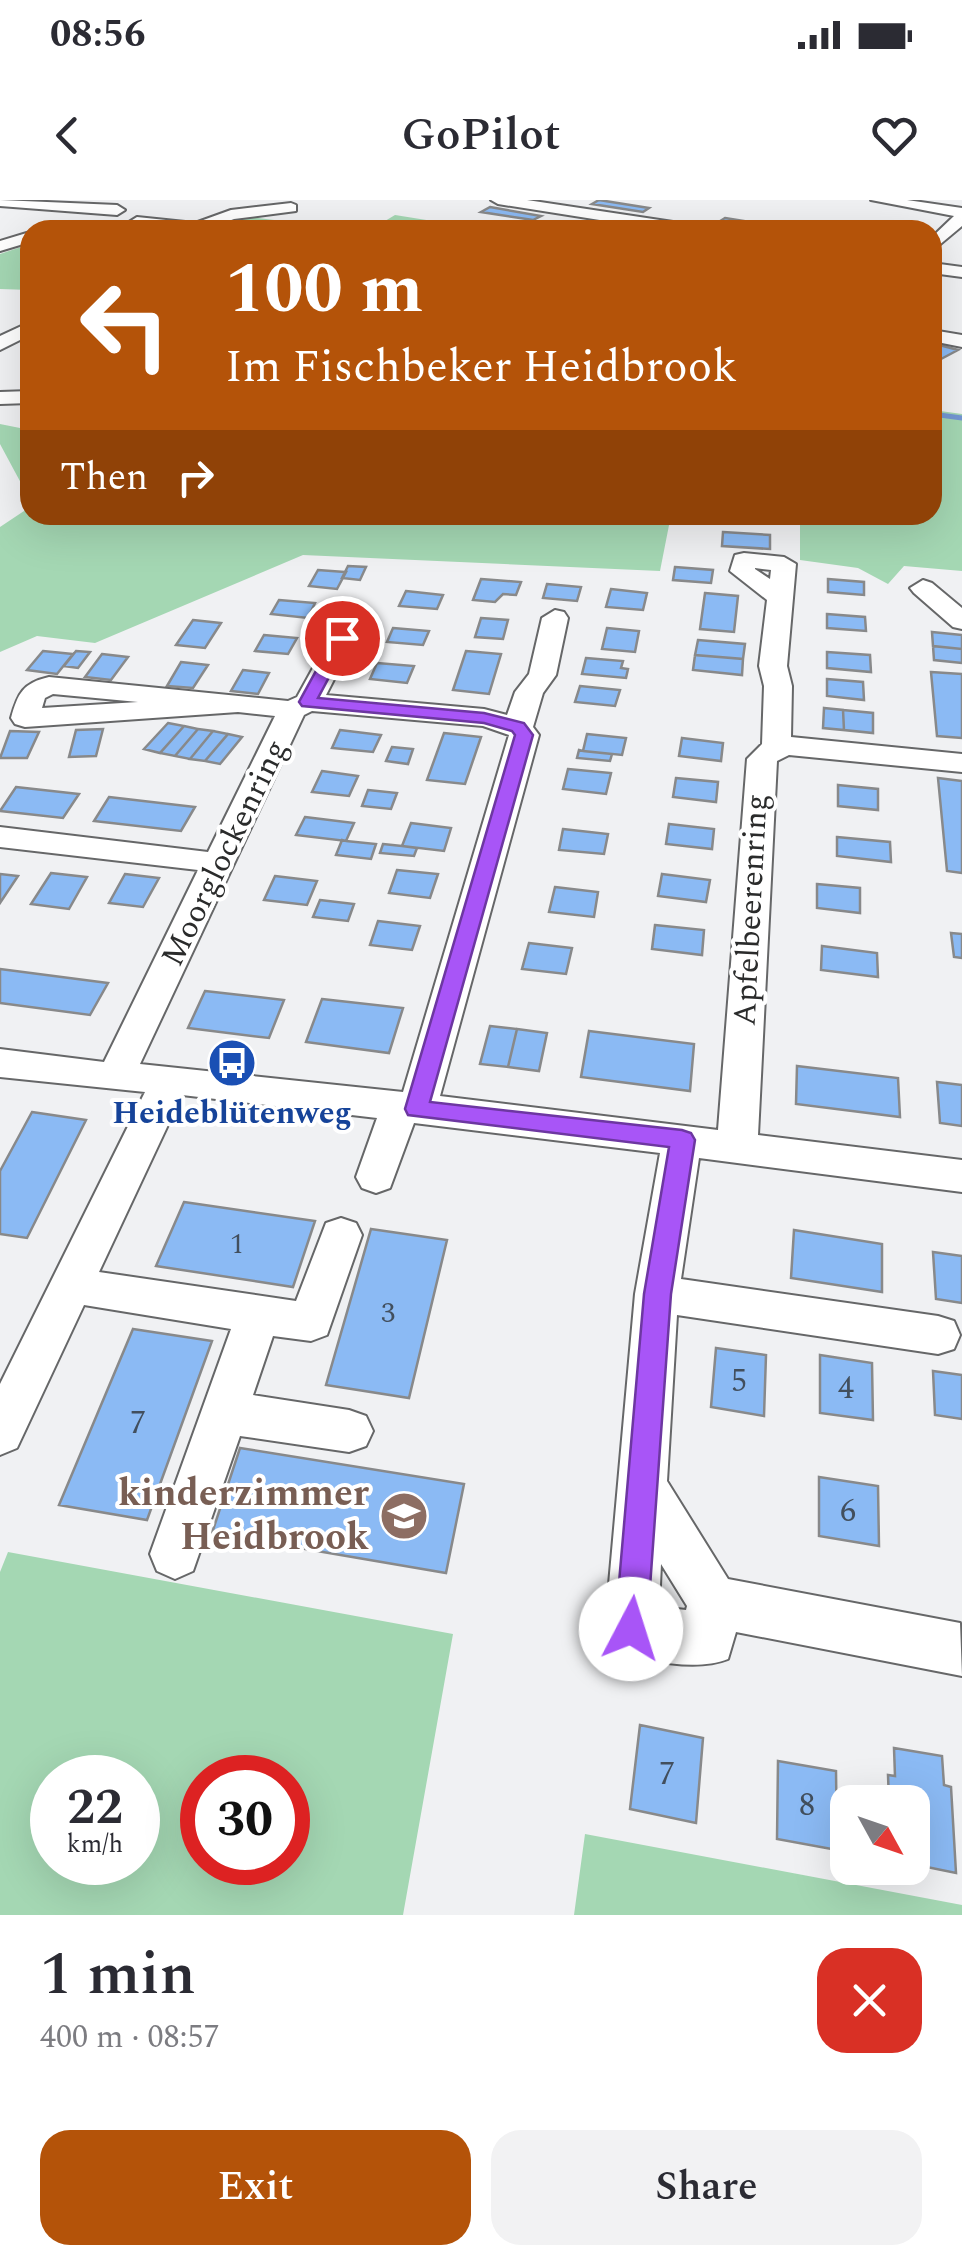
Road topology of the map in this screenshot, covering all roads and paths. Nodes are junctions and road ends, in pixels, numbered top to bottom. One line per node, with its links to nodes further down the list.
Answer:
1 (267, 200): 9 (street)
2 (498, 200): 10 (street)
3 (878, 200): 6 (street)
4 (0, 202): 5 (street)
5 (118, 210): 7 (street); 8 (street)
6 (961, 219): 11 (street)
7 (86, 220)
8 (164, 220)
9 (218, 220)
10 (628, 220)
11 (942, 237)
12 (924, 588): 16 (street)
13 (782, 599): 20 (street)
14 (355, 613): 18 (street)
15 (555, 618): 19 (street)
16 (962, 622)
17 (237, 704): 17 (street); 18 (street)
18 (300, 706): 19 (street, Moorglockenring); 23 (street, Moorglockenring)
19 (518, 727): 27 (street)
20 (776, 748): 21 (street, Apfelbeerenring); 29 (street, Apfelbeerenring)
21 (962, 763)
22 (0, 837): 23 (street)
23 (220, 862): 25 (street, Moorglockenring)
24 (0, 1063): 25 (street)
25 (116, 1074): 26 (street)
26 (170, 1080): 27 (street); 33 (street)
27 (408, 1108): 28 (street); 31 (street)
28 (682, 1140): 29 (street); 34 (street)
29 (737, 1146): 30 (street)
30 (962, 1176)
31 (376, 1178)
32 (340, 1235): 35 (street)
33 (69, 1286): 35 (street); 39 (street)
34 (657, 1294): 36 (street); 40 (street)
35 (258, 1314): 37 (street)
36 (938, 1335)
37 (224, 1412): 38 (street); 41 (street)
38 (349, 1431)
39 (0, 1433)
40 (643, 1487): 42 (street); 42 (street)
41 (175, 1554)
42 (712, 1602): 43 (street)
43 (960, 1650)

